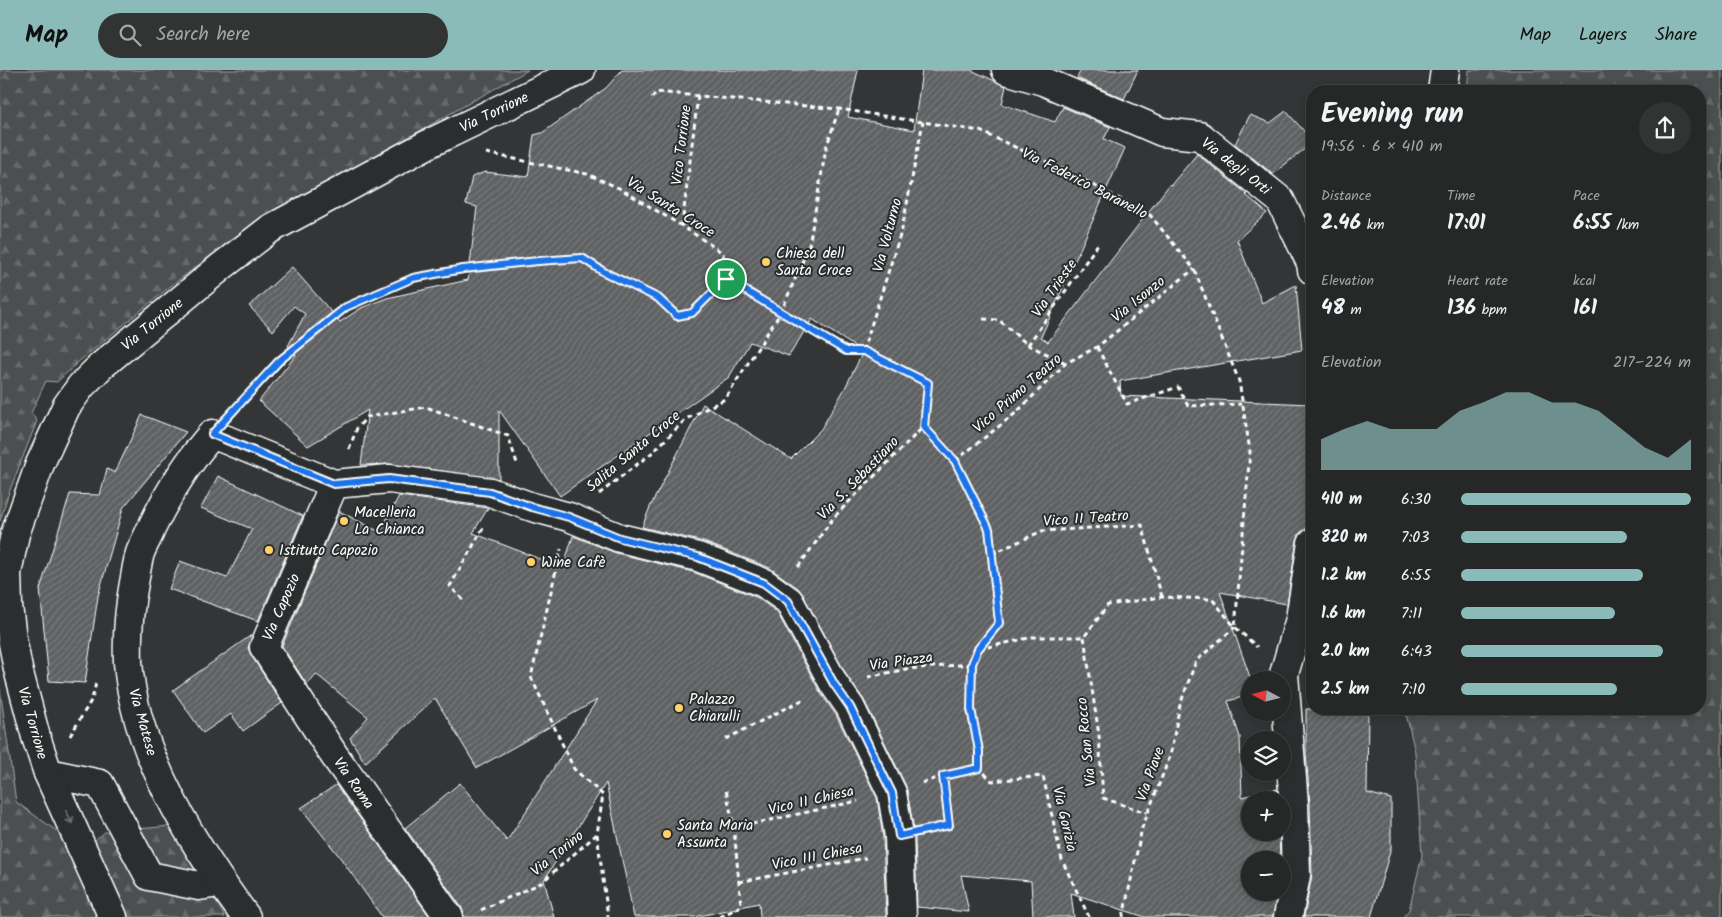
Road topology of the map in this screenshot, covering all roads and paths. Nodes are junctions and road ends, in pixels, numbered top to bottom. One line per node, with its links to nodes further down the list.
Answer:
1 (581, 70): 43 (street, Via Torrione)
2 (1006, 70): 12 (street, Via degli Orti)
3 (1445, 70): 4 (street)
4 (1443, 85)
5 (698, 95): 6 (path, Via Federico Baranello); 7 (path, Via Federico Baranello); 10 (path, Vico Torrione)
6 (652, 98)
7 (839, 109): 8 (path, Via Federico Baranello); 15 (path, Salita Santa Croce)
8 (923, 122): 13 (path, Via Federico Baranello); 19 (path, Via Volturno)
9 (480, 152): 10 (path, Via Santa Croce)
10 (682, 226): 14 (path, Via Santa Croce)
11 (1098, 244): 17 (path, Via Trieste)
12 (1306, 253)
13 (1194, 269): 18 (path, Via Isonzo); 21 (path, Via Federico Baranello)
14 (726, 279): 15 (path); 24 (path)
15 (780, 312): 19 (path); 27 (path, Salita Santa Croce)
16 (983, 320): 17 (path)
17 (1028, 345): 20 (path)
18 (1097, 347): 20 (path, Vico Primo Teatro); 21 (path)
19 (864, 351): 22 (path)
20 (1066, 363): 25 (path, Vico Primo Teatro)
21 (1241, 404): 35 (path, Via Federico Baranello)
22 (924, 427): 25 (path); 34 (path, Via S. Sebastiano)
23 (500, 433): 26 (path)
24 (212, 434): 26 (street); 52 (street, Via Matese)
25 (955, 461): 29 (path)
26 (334, 484): 27 (street); 37 (street, Via Capozio)
27 (569, 517): 34 (street)
28 (479, 535): 33 (path)
29 (992, 554): 32 (path, Vico II Teatro); 38 (path)
30 (557, 565): 49 (path, Via Torino)
31 (1306, 582): 62 (street)
32 (1162, 597): 35 (path); 36 (path)
33 (463, 600)
34 (788, 601): 40 (street)
35 (1235, 627): 47 (path, Via Piave)
36 (1084, 637): 38 (path); 47 (path, Via San Rocco)
37 (264, 647): 56 (street, Via Roma)
38 (978, 649): 39 (path)
39 (972, 664): 40 (path, Via Piazza); 42 (path)
40 (834, 684): 41 (path, Via Piazza); 46 (street)
41 (726, 739)
42 (979, 768): 44 (path, Vico II Chiesa); 60 (path, Via Gorizia)
43 (48, 772): 52 (street, Via Torrione); 54 (street, Via Torrione, one-way to 54)
44 (943, 776): 46 (path, Vico II Chiesa); 50 (path, Vico III Chiesa)
45 (726, 790): 48 (path)
46 (892, 793): 48 (path, Vico II Chiesa); 50 (street)
47 (1148, 813): 61 (path, Via Piave)
48 (734, 828): 51 (path)
49 (597, 834): 53 (path, Via Torino); 57 (path)
50 (899, 844): 51 (path, Vico III Chiesa); 59 (street)
51 (739, 882): 58 (path)
52 (220, 883): 55 (street, Via Matese)
53 (475, 913)
54 (113, 917)
55 (246, 917)
56 (449, 917)
57 (608, 917)
58 (720, 917)
59 (902, 917)
60 (1089, 917)
61 (1123, 917)
62 (1288, 917)

